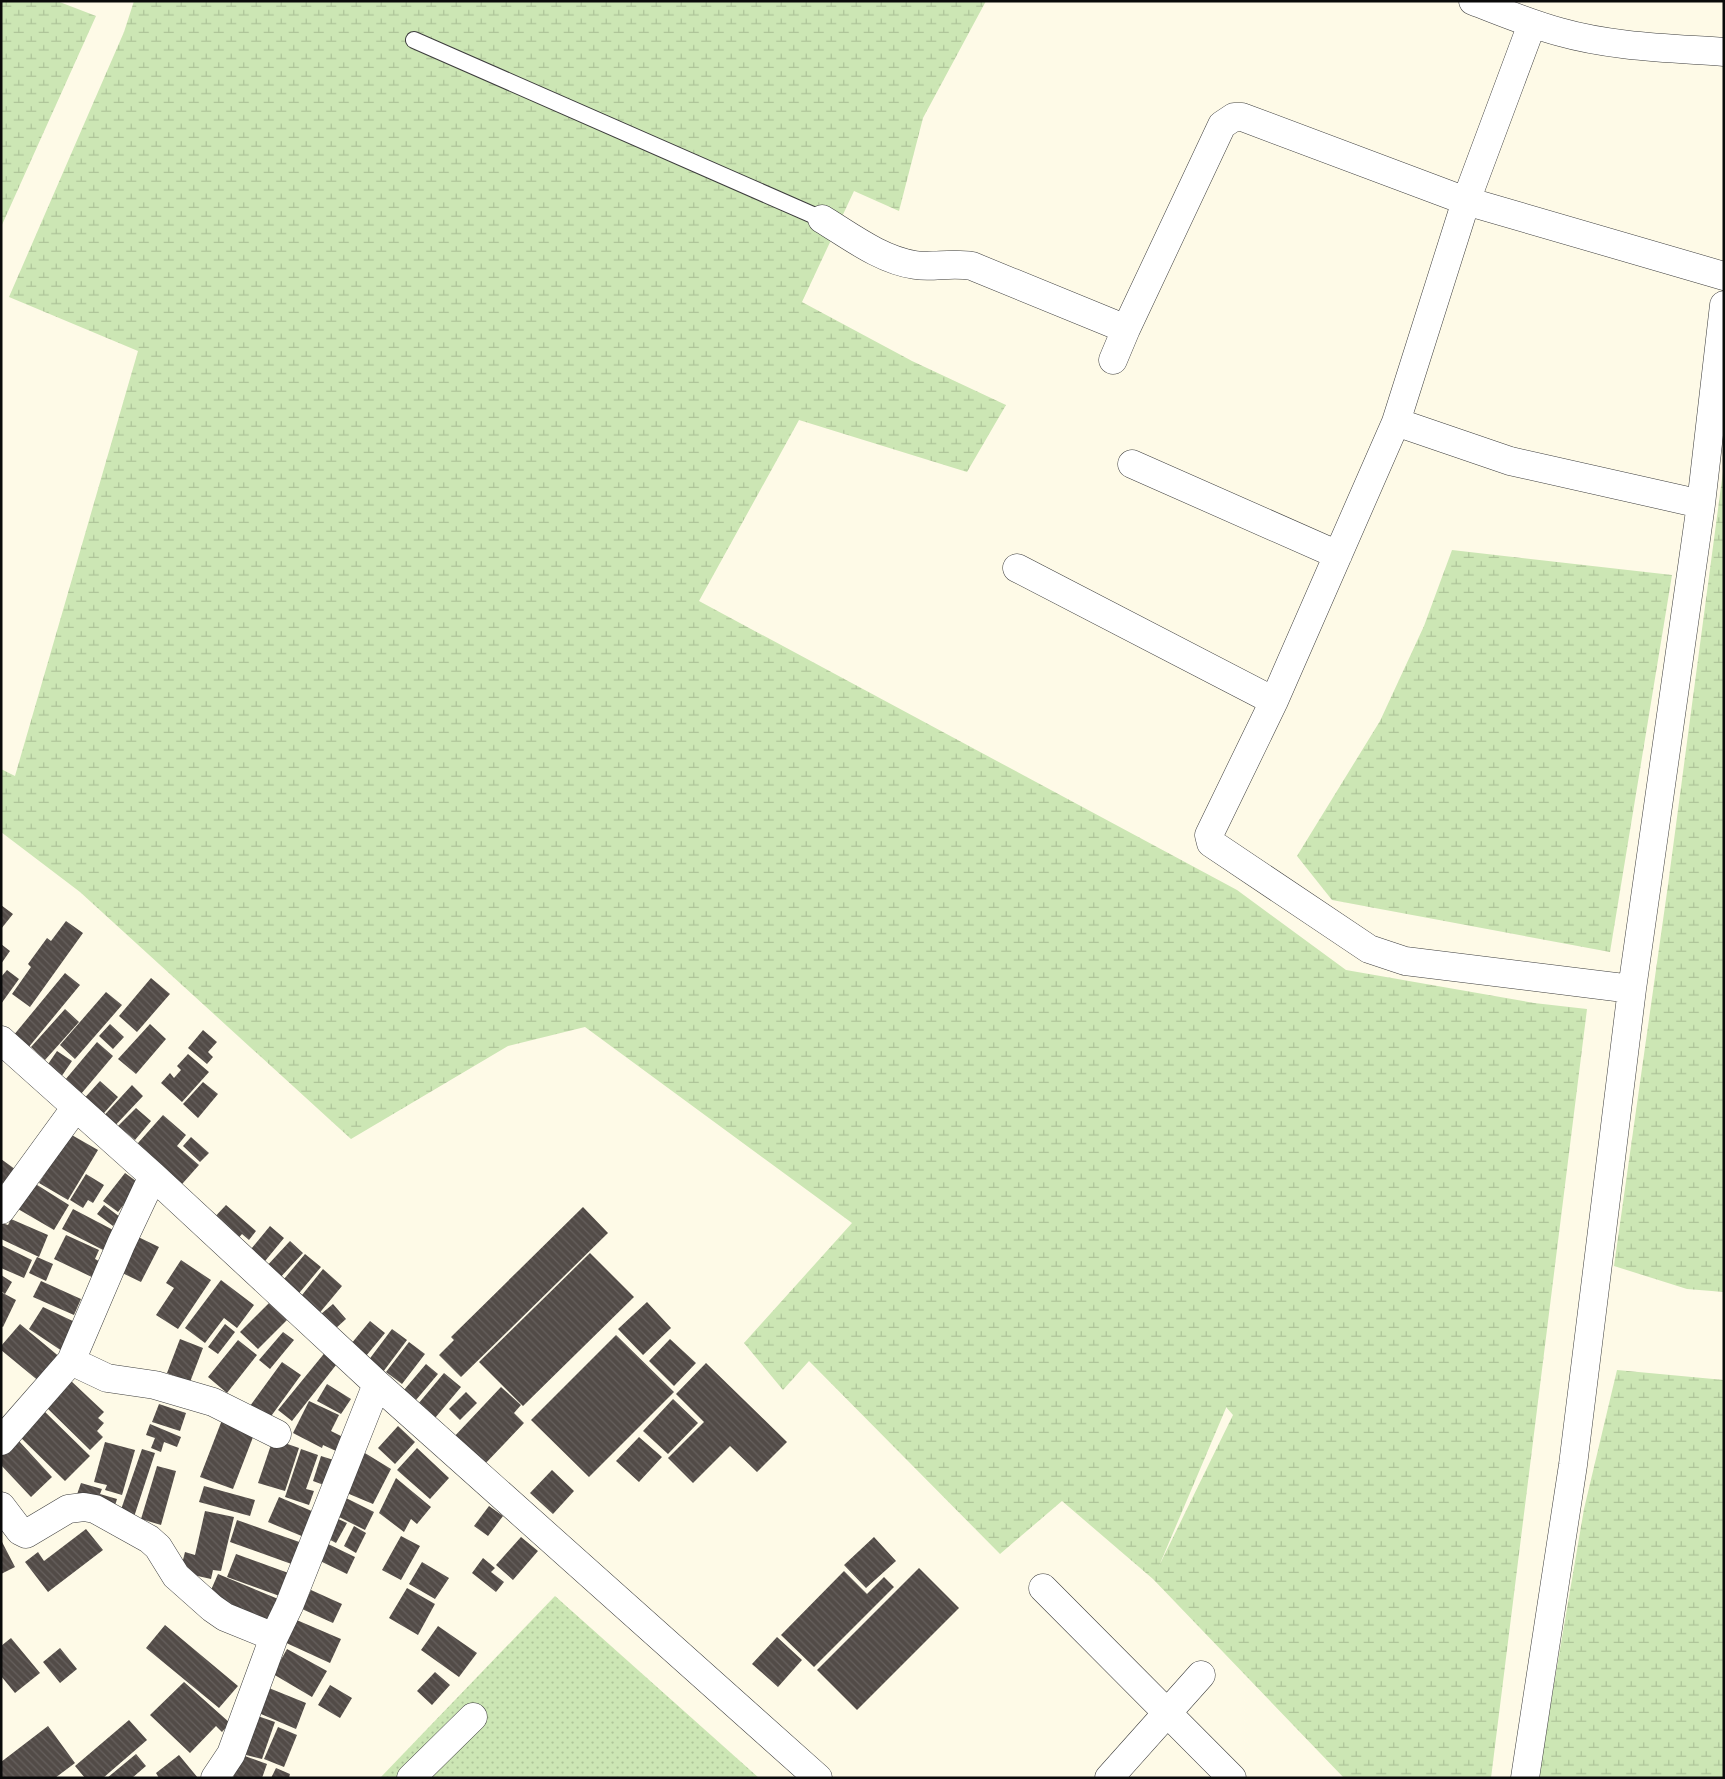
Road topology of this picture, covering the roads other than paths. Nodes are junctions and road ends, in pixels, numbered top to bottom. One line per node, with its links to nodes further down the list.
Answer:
1 (1474, 1): 2 (street)
2 (1532, 24): 4 (street); 5 (street)
3 (414, 40): 6 (lane)
4 (1724, 52)
5 (1466, 201): 7 (street); 9 (street); 11 (street)
6 (822, 219): 9 (street)
7 (1724, 276)
8 (1724, 305): 13 (street)
9 (1126, 329): 10 (street)
10 (1113, 360)
11 (1396, 422): 13 (street); 14 (street)
12 (1132, 464): 14 (street)
13 (1701, 504): 17 (street)
14 (1338, 555): 16 (street)
15 (1017, 568): 16 (street)
16 (1274, 701): 17 (street)
17 (1632, 989): 37 (street)
18 (1, 1040): 19 (street)
19 (76, 1107): 20 (street); 21 (street)
20 (153, 1176): 22 (street); 23 (street)
21 (1, 1210)
22 (71, 1361): 24 (street); 25 (street)
23 (376, 1384): 28 (street); 34 (street)
24 (277, 1434)
25 (1, 1441)
26 (1, 1506): 28 (street)
27 (1043, 1588): 30 (street)
28 (274, 1638): 32 (street)
29 (1201, 1675): 30 (street)
30 (1166, 1712): 35 (street); 36 (street)
31 (473, 1718): 33 (street)
32 (215, 1778)
33 (411, 1778)
34 (818, 1778)
35 (1109, 1778)
36 (1232, 1778)
37 (1525, 1778)

